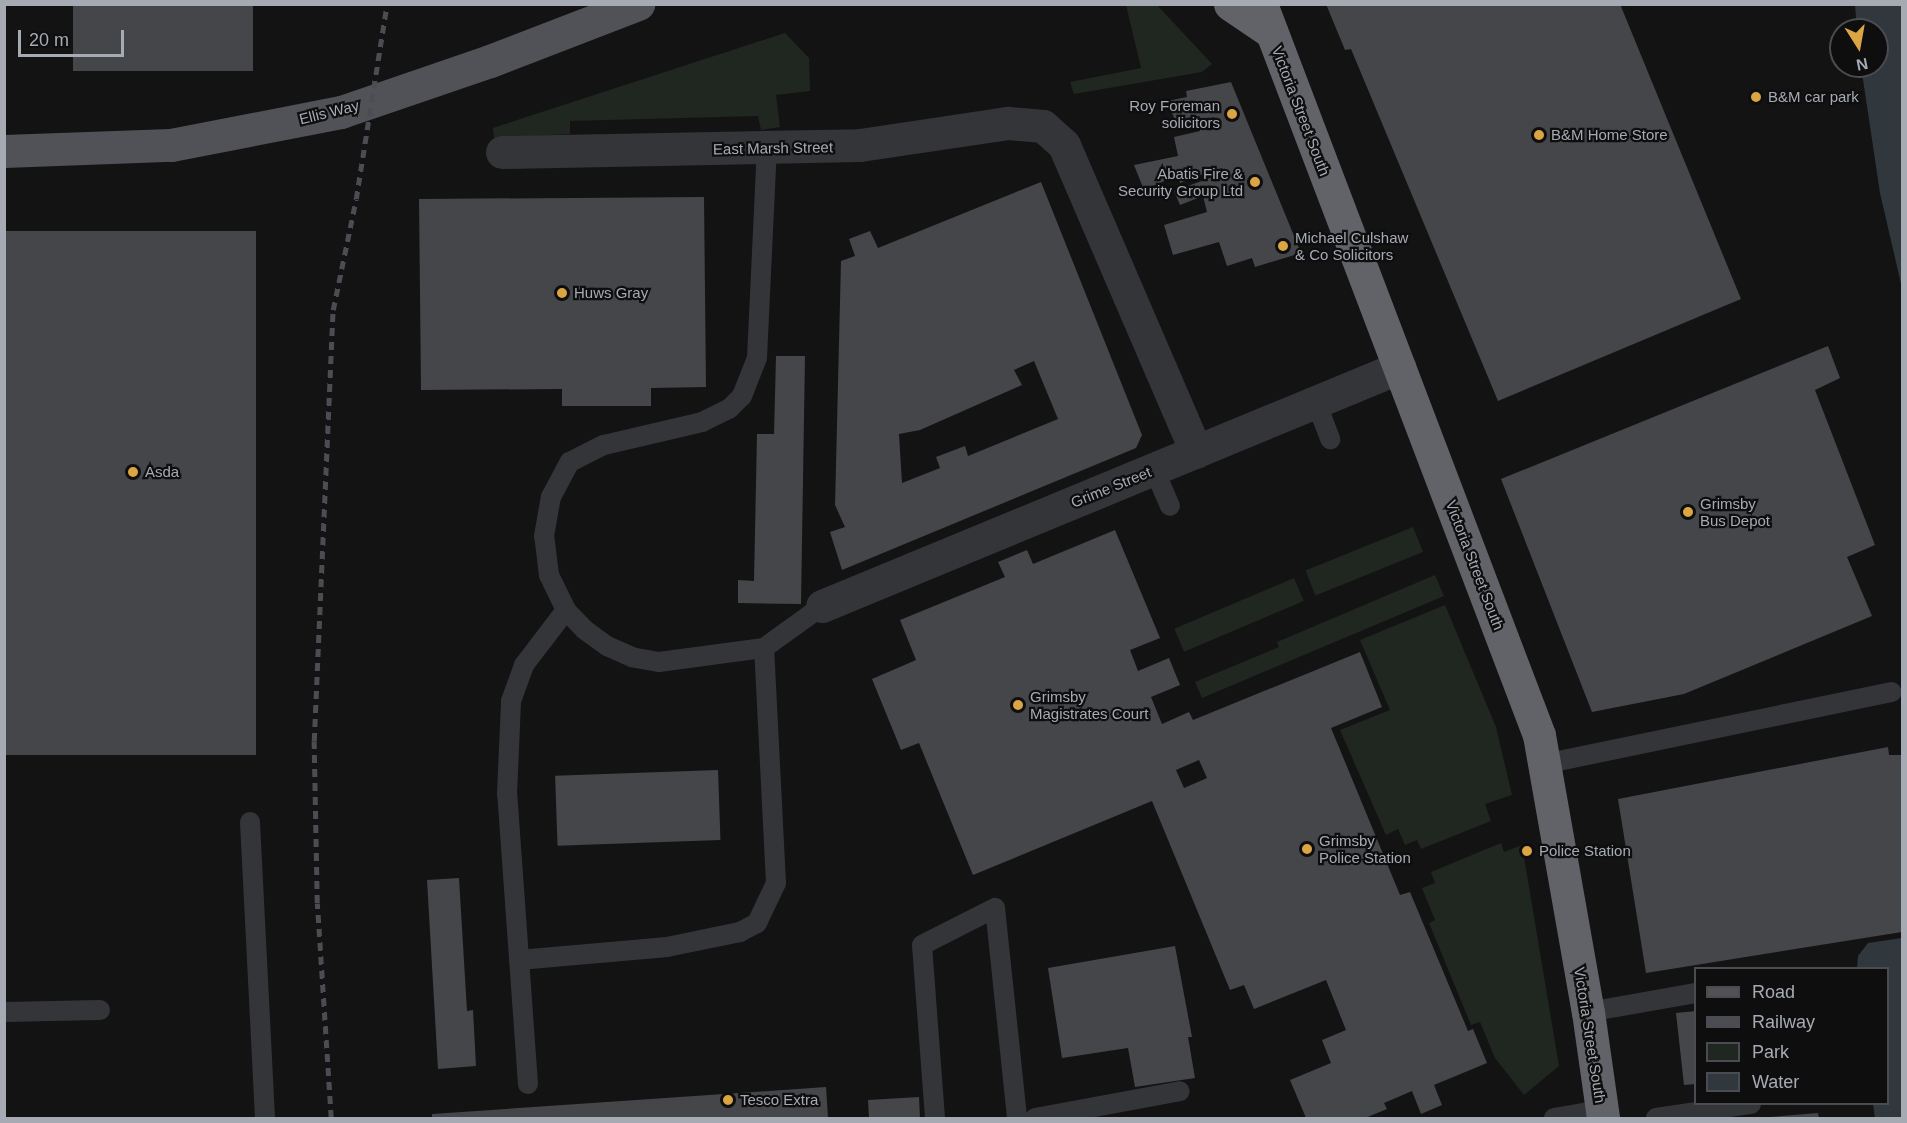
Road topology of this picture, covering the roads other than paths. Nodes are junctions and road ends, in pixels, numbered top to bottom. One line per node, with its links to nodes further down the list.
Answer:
1 (638, 4): 5 (main road, Ellis Way)
2 (1230, 4): 3 (highway, Victoria Street South)
3 (1266, 18): 7 (highway, Victoria Street South)
4 (767, 148): 6 (street, East Marsh Street); 10 (street, East Marsh Street); 14 (lane)
5 (4, 151)
6 (502, 152)
7 (1400, 367): 8 (street, Grime Street); 17 (highway, Victoria Street South)
8 (1316, 402): 9 (lane); 10 (street, Grime Street)
9 (1330, 440)
10 (1196, 452): 11 (street, Grime Street)
11 (1154, 469): 12 (lane); 13 (street, Grime Street)
12 (1170, 506)
13 (822, 606): 15 (lane)
14 (566, 610): 15 (lane); 19 (lane)
15 (764, 648): 19 (lane)
16 (1892, 692): 17 (lane)
17 (1544, 764): 23 (highway, Victoria Street South)
18 (250, 822): 28 (lane)
19 (519, 960): 24 (lane)
20 (1694, 993): 23 (lane)
21 (100, 1010): 22 (lane)
22 (4, 1012)
23 (1588, 1012): 27 (highway, Victoria Street South)
24 (528, 1084)
25 (1180, 1091): 31 (lane)
26 (1745, 1105): 33 (lane)
27 (1602, 1114): 32 (lane)
28 (265, 1119)
29 (935, 1119): 30 (lane)
30 (1017, 1119)
31 (1035, 1119)
32 (1554, 1119)
33 (1656, 1119)

